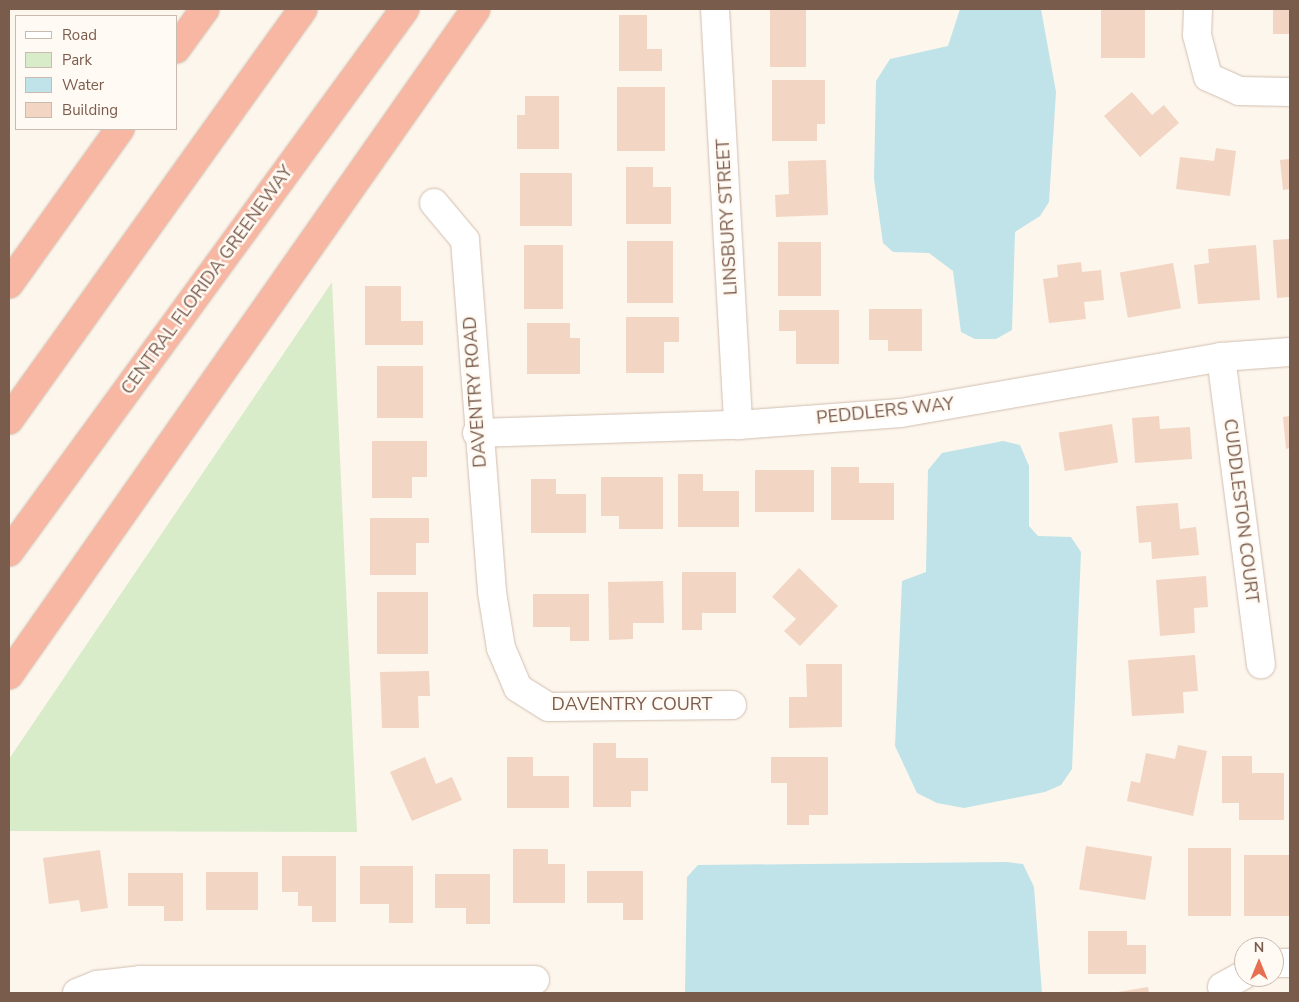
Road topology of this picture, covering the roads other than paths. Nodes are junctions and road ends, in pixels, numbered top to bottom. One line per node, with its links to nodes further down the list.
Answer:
1 (205, 9): 7 (highway)
2 (303, 9): 14 (highway)
3 (405, 9): 18 (highway, CENTRAL FLORIDA GREENEWAY)
4 (476, 9): 17 (highway)
5 (715, 9): 15 (street, LINSBURY STREET)
6 (1198, 9): 8 (street)
7 (178, 47)
8 (1290, 92)
9 (119, 130): 11 (highway)
10 (434, 203): 16 (street, DAVENTRY ROAD)
11 (9, 284)
12 (1290, 352): 13 (street, PEDDLERS WAY)
13 (1221, 357): 15 (street, PEDDLERS WAY); 21 (street, CUDDLESTON COURT)
14 (9, 420)
15 (738, 425): 16 (street, PEDDLERS WAY)
16 (477, 433): 19 (street, DAVENTRY ROAD)
17 (93, 550): 20 (highway); 22 (highway)
18 (9, 552)
19 (492, 592): 23 (street, DAVENTRY COURT)
20 (9, 654)
21 (1262, 664)
22 (9, 675)
23 (732, 705)
24 (535, 980): 25 (street)
25 (77, 993)

